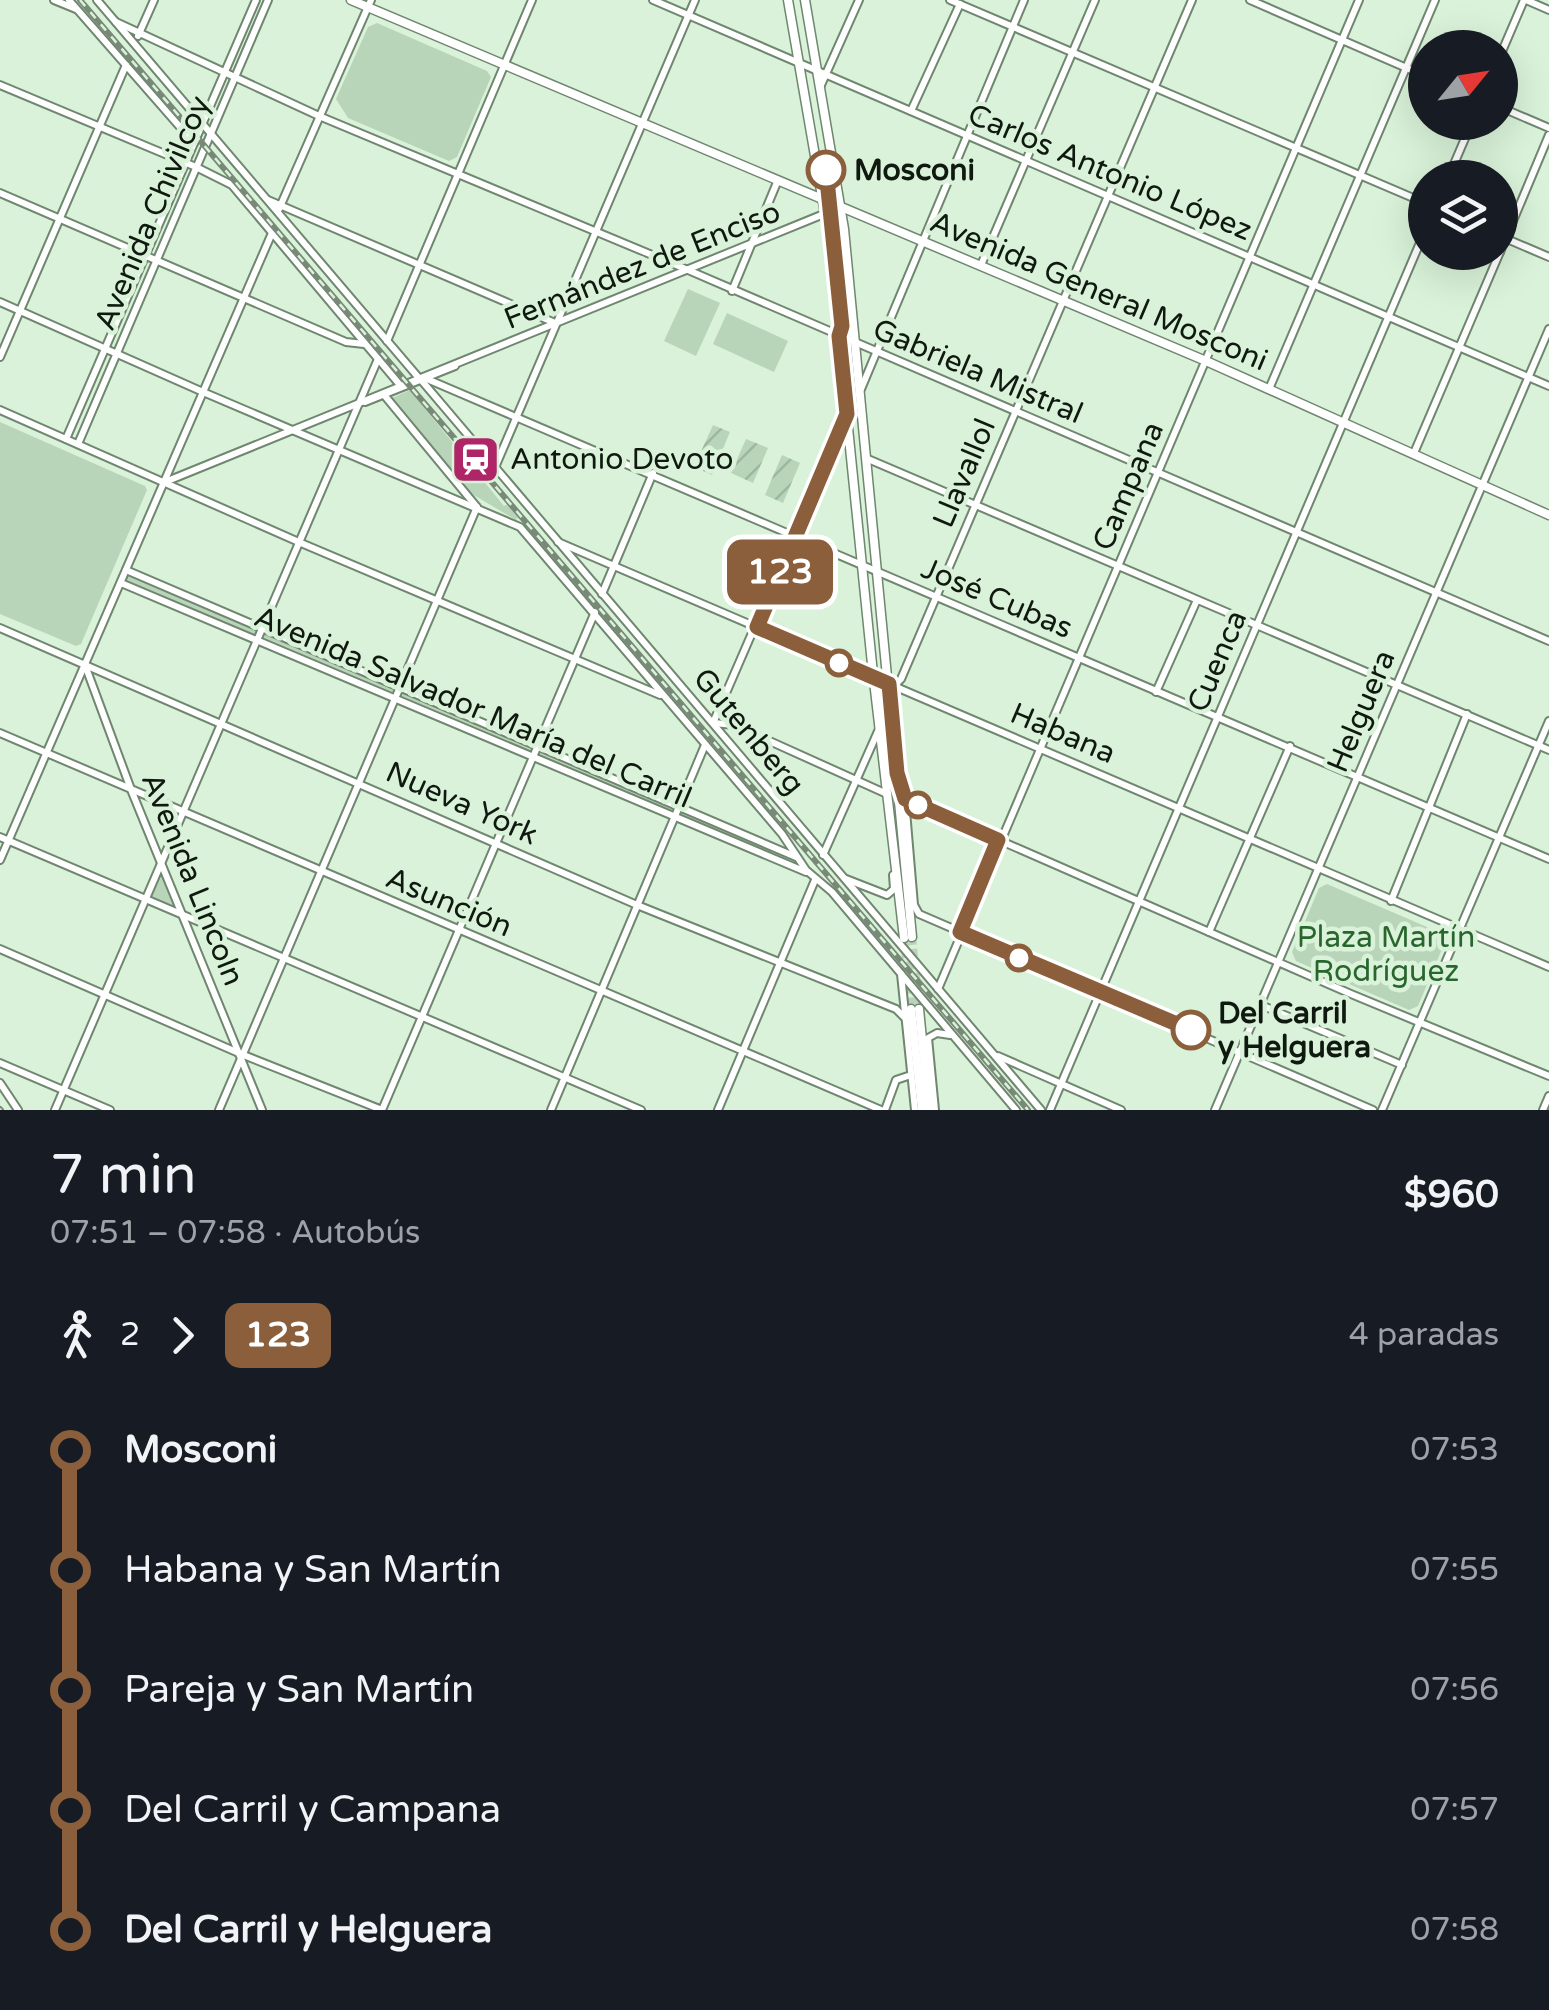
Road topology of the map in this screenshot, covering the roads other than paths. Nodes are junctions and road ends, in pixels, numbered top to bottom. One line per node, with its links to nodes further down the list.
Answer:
1 (54, 0): 24 (street)
2 (69, 0): 24 (street)
3 (97, 0): 27 (street)
4 (154, 0): 31 (street)
5 (256, 0): 39 (street, Avenida Chivilcoy)
6 (268, 0): 41 (street, Avenida Chivilcoy)
7 (351, 0): 22 (main road, Avenida General Mosconi)
8 (532, 0): 36 (street)
9 (653, 0): 26 (street, Carlos Antonio López)
10 (695, 0): 26 (street)
11 (788, 0): 37 (main road)
12 (805, 0): 40 (main road)
13 (858, 0): 40 (street)
14 (950, 0): 23 (street)
15 (1024, 0): 28 (street)
16 (1095, 0): 34 (street)
17 (1192, 0): 43 (street, Llavallol)
18 (1250, 0): 32 (street)
19 (1359, 0): 32 (street, Campana)
20 (1435, 0): 29 (street)
21 (1525, 0): 25 (street); 30 (street)
22 (369, 4): 36 (main road, Avenida General Mosconi); 45 (street)
23 (960, 4): 28 (street); 44 (street)
24 (77, 9): 35 (street)
25 (1549, 10)
26 (689, 16): 37 (street, Carlos Antonio López); 47 (street)
27 (116, 22): 31 (street, Gabriela Mistral); 33 (street)
28 (1012, 26): 34 (street); 52 (street)
29 (1423, 30)
30 (1512, 30)
31 (139, 33): 33 (street); 39 (street, Gabriela Mistral)
32 (1342, 40): 38 (street); 54 (street, Campana)
33 (135, 44): 48 (street)
34 (1074, 51): 43 (street); 55 (street)
35 (126, 64): 49 (street); 53 (street)
36 (505, 64): 47 (main road, Avenida General Mosconi); 58 (street)
37 (800, 65): 40 (street, Carlos Antonio López); 64 (main road)
38 (1408, 68): 59 (street)
39 (224, 73): 41 (street, Gabriela Mistral); 48 (street, Avenida Chivilcoy)
40 (824, 74): 44 (street, Carlos Antonio López); 66 (main road)
41 (234, 78): 45 (street, Gabriela Mistral); 51 (street, Avenida Chivilcoy)
42 (0, 84): 49 (street)
43 (1155, 87): 54 (street); 63 (street, Llavallol)
44 (912, 110): 52 (street, Carlos Antonio López)
45 (319, 116): 58 (street, Gabriela Mistral); 67 (street)
46 (1518, 117): 50 (street)
47 (643, 123): 60 (main road, Avenida General Mosconi); 70 (street)
48 (203, 124): 51 (street); 53 (street, Avenida Chivilcoy)
49 (100, 126): 56 (street); 69 (street)
50 (1549, 132): 65 (street)
51 (210, 134): 57 (street, Avenida Chivilcoy); 67 (street)
52 (968, 135): 55 (street, Carlos Antonio López); 72 (street)
53 (194, 144): 56 (street, Avenida Chivilcoy)
54 (1296, 147): 59 (street); 76 (street, Campana)
55 (1028, 162): 63 (street, Carlos Antonio López); 80 (street)
56 (186, 163): 57 (street); 75 (street, Avenida Chivilcoy)
57 (196, 167): 71 (street); 78 (street, Avenida Chivilcoy)
58 (459, 174): 70 (street, Gabriela Mistral); 79 (street)
59 (1360, 174): 62 (street); 84 (street)
60 (778, 180): 64 (main road, Avenida General Mosconi); 73 (street)
61 (0, 193): 69 (street)
62 (1408, 195)
63 (1108, 196): 76 (street, Carlos Antonio López); 87 (street, Llavallol)
64 (823, 200): 66 (main road, Avenida General Mosconi); 68 (main road)
65 (1518, 203)
66 (841, 207): 68 (street, Fernández de Enciso); 72 (main road, Avenida General Mosconi); 95 (main road)
67 (279, 209): 79 (street); 94 (street, Gutenberg)
68 (826, 214): 73 (street, Fernández de Enciso); 93 (main road)
69 (58, 219): 75 (street); 89 (street)
70 (596, 231): 81 (street, Gabriela Mistral); 91 (street)
71 (272, 233): 86 (street); 96 (street)
72 (922, 239): 80 (main road, Avenida General Mosconi); 99 (street)
73 (753, 244): 81 (street, Fernández de Enciso); 85 (street)
74 (1518, 244): 77 (street)
75 (145, 256): 78 (street); 97 (street, Avenida Chivilcoy)
76 (1250, 257): 84 (street, Carlos Antonio López); 103 (street, Campana)
77 (1549, 257)
78 (156, 262): 86 (street); 100 (street, Avenida Chivilcoy)
79 (419, 264): 91 (street); 94 (street)
80 (981, 266): 87 (main road, Avenida General Mosconi)
81 (688, 270): 85 (street, Gabriela Mistral); 91 (street, Fernández de Enciso)
82 (1408, 270): 90 (street, Cuenca)
83 (1492, 270): 98 (street)
84 (1314, 284): 90 (street, Carlos Antonio López); 109 (street)
85 (732, 291): 93 (street, Gabriela Mistral)
86 (241, 299): 96 (street); 110 (street)
87 (1063, 300): 103 (main road, Avenida General Mosconi); 114 (street, Llavallol)
88 (0, 302): 89 (street)
89 (19, 310): 97 (street); 101 (street)
90 (1388, 316): 98 (street, Carlos Antonio López); 117 (street, Cuenca)
91 (556, 324): 105 (street, Fernández de Enciso); 116 (street)
92 (1549, 329): 104 (street, Helguera)
93 (839, 336): 95 (street, Gabriela Mistral); 115 (main road)
94 (386, 341): 105 (street, Gutenberg)
95 (854, 342): 99 (street, Gabriela Mistral); 108 (main road)
96 (366, 344): 102 (street)
97 (104, 347): 100 (street); 119 (street, Avenida Chivilcoy)
98 (1460, 348): 104 (street, Carlos Antonio López); 122 (street)
99 (875, 351): 108 (street); 114 (street, Gabriela Mistral)
100 (117, 352): 110 (street); 120 (street, Avenida Chivilcoy)
101 (0, 356)
102 (378, 359): 106 (street); 112 (street)
103 (1206, 361): 109 (main road, Avenida General Mosconi); 125 (street, Campana)
104 (1529, 377): 107 (street, Carlos Antonio López); 128 (street, Helguera)
105 (423, 379): 106 (street, Fernández de Enciso); 111 (street, Fernández de Enciso); 116 (street, José Cubas); 124 (street, Gutenberg)
106 (400, 385): 112 (street, Fernández de Enciso)
107 (1549, 386)
108 (861, 389): 123 (main road)
109 (1269, 389): 117 (main road, Avenida General Mosconi)
110 (202, 392): 118 (street); 127 (street)
111 (385, 396): 112 (street, Fernández de Enciso); 130 (street)
112 (359, 404): 118 (street, Fernández de Enciso); 121 (street)
113 (0, 410): 119 (street)
114 (1015, 412): 125 (street, Gabriela Mistral); 129 (street, Llavallol)
115 (847, 414): 133 (street); 136 (main road)
116 (516, 415): 124 (street); 126 (street, José Cubas)
117 (1344, 422): 122 (main road, Avenida General Mosconi); 132 (street, Cuenca)
118 (296, 429): 121 (street); 127 (street, Fernández de Enciso)
119 (66, 439): 120 (street)
120 (78, 444): 127 (street)
121 (340, 448): 130 (street); 135 (street)
122 (1414, 454): 128 (main road, Avenida General Mosconi)
123 (868, 459): 129 (street); 140 (main road)
124 (496, 465): 134 (street, Gutenberg)
125 (1158, 472): 132 (street, Gabriela Mistral); 137 (street, Campana)
126 (652, 473): 133 (street, José Cubas); 138 (street)
127 (165, 482): 135 (street); 139 (street)
128 (1483, 485): 131 (main road, Avenida General Mosconi); 142 (street, Helguera)
129 (976, 503): 137 (street); 144 (street, Llavallol)
130 (477, 507): 146 (street); 147 (street, Gutenberg)
131 (1549, 515)
132 (1297, 533): 142 (street, Gabriela Mistral); 148 (street, Cuenca)
133 (796, 536): 136 (street, José Cubas); 149 (street)
134 (558, 542): 138 (street, Habana); 143 (street, Gutenberg)
135 (301, 543): 146 (street); 151 (street)
136 (862, 564): 140 (street, José Cubas); 158 (main road)
137 (1118, 564): 145 (street); 154 (street, Campana)
138 (613, 568): 143 (street); 149 (street, Habana)
139 (126, 570): 141 (street); 151 (street, Avenida Salvador María del Carril)
140 (879, 571): 144 (street, José Cubas); 159 (main road)
141 (121, 582): 152 (street, Avenida Salvador María del Carril); 156 (street)
142 (1437, 592): 153 (street, Gabriela Mistral); 160 (street, Helguera)
143 (602, 594): 170 (street, Gutenberg)
144 (936, 596): 154 (street, José Cubas); 159 (street, Llavallol)
145 (1197, 600): 148 (street); 163 (street)
146 (437, 602): 155 (street); 161 (street)
147 (596, 612): 155 (street); 164 (street, Gutenberg)
148 (1256, 624): 160 (street); 167 (street, Cuenca)
149 (757, 627): 158 (street, Habana); 170 (street)
150 (0, 628): 156 (street, Nueva York)
151 (262, 629): 152 (street); 161 (street, Avenida Salvador María del Carril)
152 (258, 639): 165 (street, Avenida Salvador María del Carril); 169 (street)
153 (1549, 641)
154 (1078, 656): 163 (street, José Cubas); 177 (street, Campana)
155 (576, 658): 164 (street); 176 (street)
156 (85, 664): 157 (street, Nueva York); 162 (street, Avenida Lincoln); 179 (street)
157 (109, 674): 162 (street); 169 (street, Nueva York)
158 (876, 679): 159 (street, Habana); 171 (main road)
159 (892, 685): 177 (street, Habana); 181 (main road)
160 (1396, 685): 166 (street); 182 (street, Helguera)
161 (398, 686): 165 (street); 176 (street, Avenida Salvador María del Carril)
162 (94, 690): 185 (street, Avenida Lincoln)
163 (1156, 692): 167 (street, José Cubas)
164 (664, 696): 173 (street, Gutenberg)
165 (394, 698): 180 (street, Avenida Salvador María del Carril); 184 (street)
166 (1466, 714): 175 (street); 190 (street)
167 (1218, 716): 174 (street, José Cubas); 189 (street, Cuenca)
168 (1549, 721): 175 (street)
169 (221, 722): 184 (street, Nueva York); 191 (street)
170 (713, 723): 183 (street); 198 (street, Gutenberg)
171 (881, 725): 183 (street); 186 (main road)
172 (0, 732): 179 (street, Asunción)
173 (705, 745): 188 (street); 199 (street, Gutenberg)
174 (1290, 746): 182 (street, José Cubas); 196 (street)
175 (1538, 746): 178 (street); 193 (street)
176 (536, 747): 180 (street); 188 (street, Avenida Salvador María del Carril)
177 (1038, 747): 189 (street, Habana); 195 (street, Campana)
178 (1549, 750)
179 (46, 754): 185 (street, Asunción); 194 (street)
180 (532, 757): 192 (street, Avenida Salvador María del Carril); 197 (street)
181 (897, 773): 186 (main road); 187 (street)
182 (1358, 777): 190 (street, José Cubas); 203 (street, Helguera)
183 (857, 780): 186 (street); 198 (street)
184 (360, 782): 197 (street, Nueva York); 204 (street)
185 (132, 792): 191 (street, Asunción); 202 (street, Avenida Lincoln)
186 (889, 795): 206 (street)
187 (905, 799): 195 (street); 215 (street)
188 (678, 807): 192 (street); 199 (street, Avenida Salvador María del Carril)
189 (1179, 808): 196 (street, Habana); 209 (street, Cuenca)
190 (1429, 808): 193 (street, José Cubas); 210 (street)
191 (184, 813): 202 (street); 204 (street, Asunción)
192 (674, 817): 205 (street, Avenida Salvador María del Carril); 211 (street)
193 (1498, 837): 200 (street, José Cubas); 213 (street)
194 (4, 838): 201 (street); 208 (street)
195 (998, 840): 209 (street); 215 (street, Campana)
196 (1250, 840): 203 (street, Habana); 216 (street)
197 (496, 842): 211 (street, Nueva York); 214 (street)
198 (823, 855): 206 (street, Gutenberg)
199 (797, 858): 205 (street, Gutenberg)
200 (1549, 859)
201 (0, 860)
202 (162, 863): 208 (street); 212 (street, Avenida Lincoln)
203 (1318, 869): 210 (street, Habana); 220 (street, Helguera)
204 (322, 871): 214 (street, Asunción); 218 (street)
205 (808, 873): 207 (street, Gutenberg)
206 (843, 878): 223 (street, Gutenberg)
207 (815, 880): 219 (street); 222 (street, Gutenberg)
208 (146, 900): 212 (street); 225 (street)
209 (1140, 901): 216 (street); 226 (street, Cuenca)
210 (1391, 901): 213 (street, Habana)
211 (636, 904): 219 (street, Nueva York); 224 (street)
212 (183, 915): 218 (street); 235 (street, Avenida Lincoln)
213 (1460, 929): 221 (street, Habana); 231 (street)
214 (459, 931): 224 (street, Asunción); 229 (street)
215 (960, 932): 223 (street, Campana); 226 (street)
216 (1209, 932): 220 (street)
217 (0, 949): 225 (street)
218 (284, 959): 229 (street); 235 (street)
219 (780, 962): 230 (street, Nueva York); 233 (street)
220 (1279, 963): 227 (street, Helguera); 231 (street)
221 (1549, 967)
222 (900, 973): 230 (street); 232 (street, Gutenberg)
223 (938, 989): 236 (street, Gutenberg)
224 (601, 990): 233 (street, Asunción); 241 (street)
225 (105, 992): 235 (street); 244 (street)
226 (1101, 992): 234 (street); 243 (street, Cuenca)
227 (1261, 1005): 234 (street, Helguera); 238 (street)
228 (915, 1009): 256 (main road)
229 (422, 1017): 241 (street); 251 (street)
230 (905, 1018): 239 (street)
231 (1420, 1023): 238 (street); 240 (street)
232 (952, 1036): 256 (street); 257 (street, Gutenberg)
233 (742, 1052): 254 (street); 255 (street, Asunción)
234 (1241, 1052): 261 (street, Helguera); 262 (street)
235 (241, 1054): 249 (street); 250 (street, Avenida Lincoln); 251 (street)
236 (995, 1055): 243 (street); 258 (street, Gutenberg)
237 (0, 1063): 244 (street)
238 (1402, 1065): 263 (street)
239 (912, 1075): 255 (street); 256 (street)
240 (1549, 1076)
241 (565, 1078): 252 (street); 253 (street)
242 (0, 1083): 246 (street)
243 (1061, 1083): 259 (street, Cuenca); 260 (street)
244 (63, 1090): 247 (street); 248 (street)
245 (1549, 1096): 264 (street)
246 (18, 1110)
247 (55, 1110)
248 (110, 1110)
249 (219, 1110)
250 (262, 1110)
251 (382, 1110)
252 (551, 1110)
253 (641, 1110)
254 (718, 1110)
255 (883, 1110)
256 (925, 1110)
257 (1016, 1110)
258 (1041, 1110)
259 (1050, 1110)
260 (1121, 1110)
261 (1216, 1110)
262 (1374, 1110)
263 (1382, 1110)
264 (1543, 1110)

